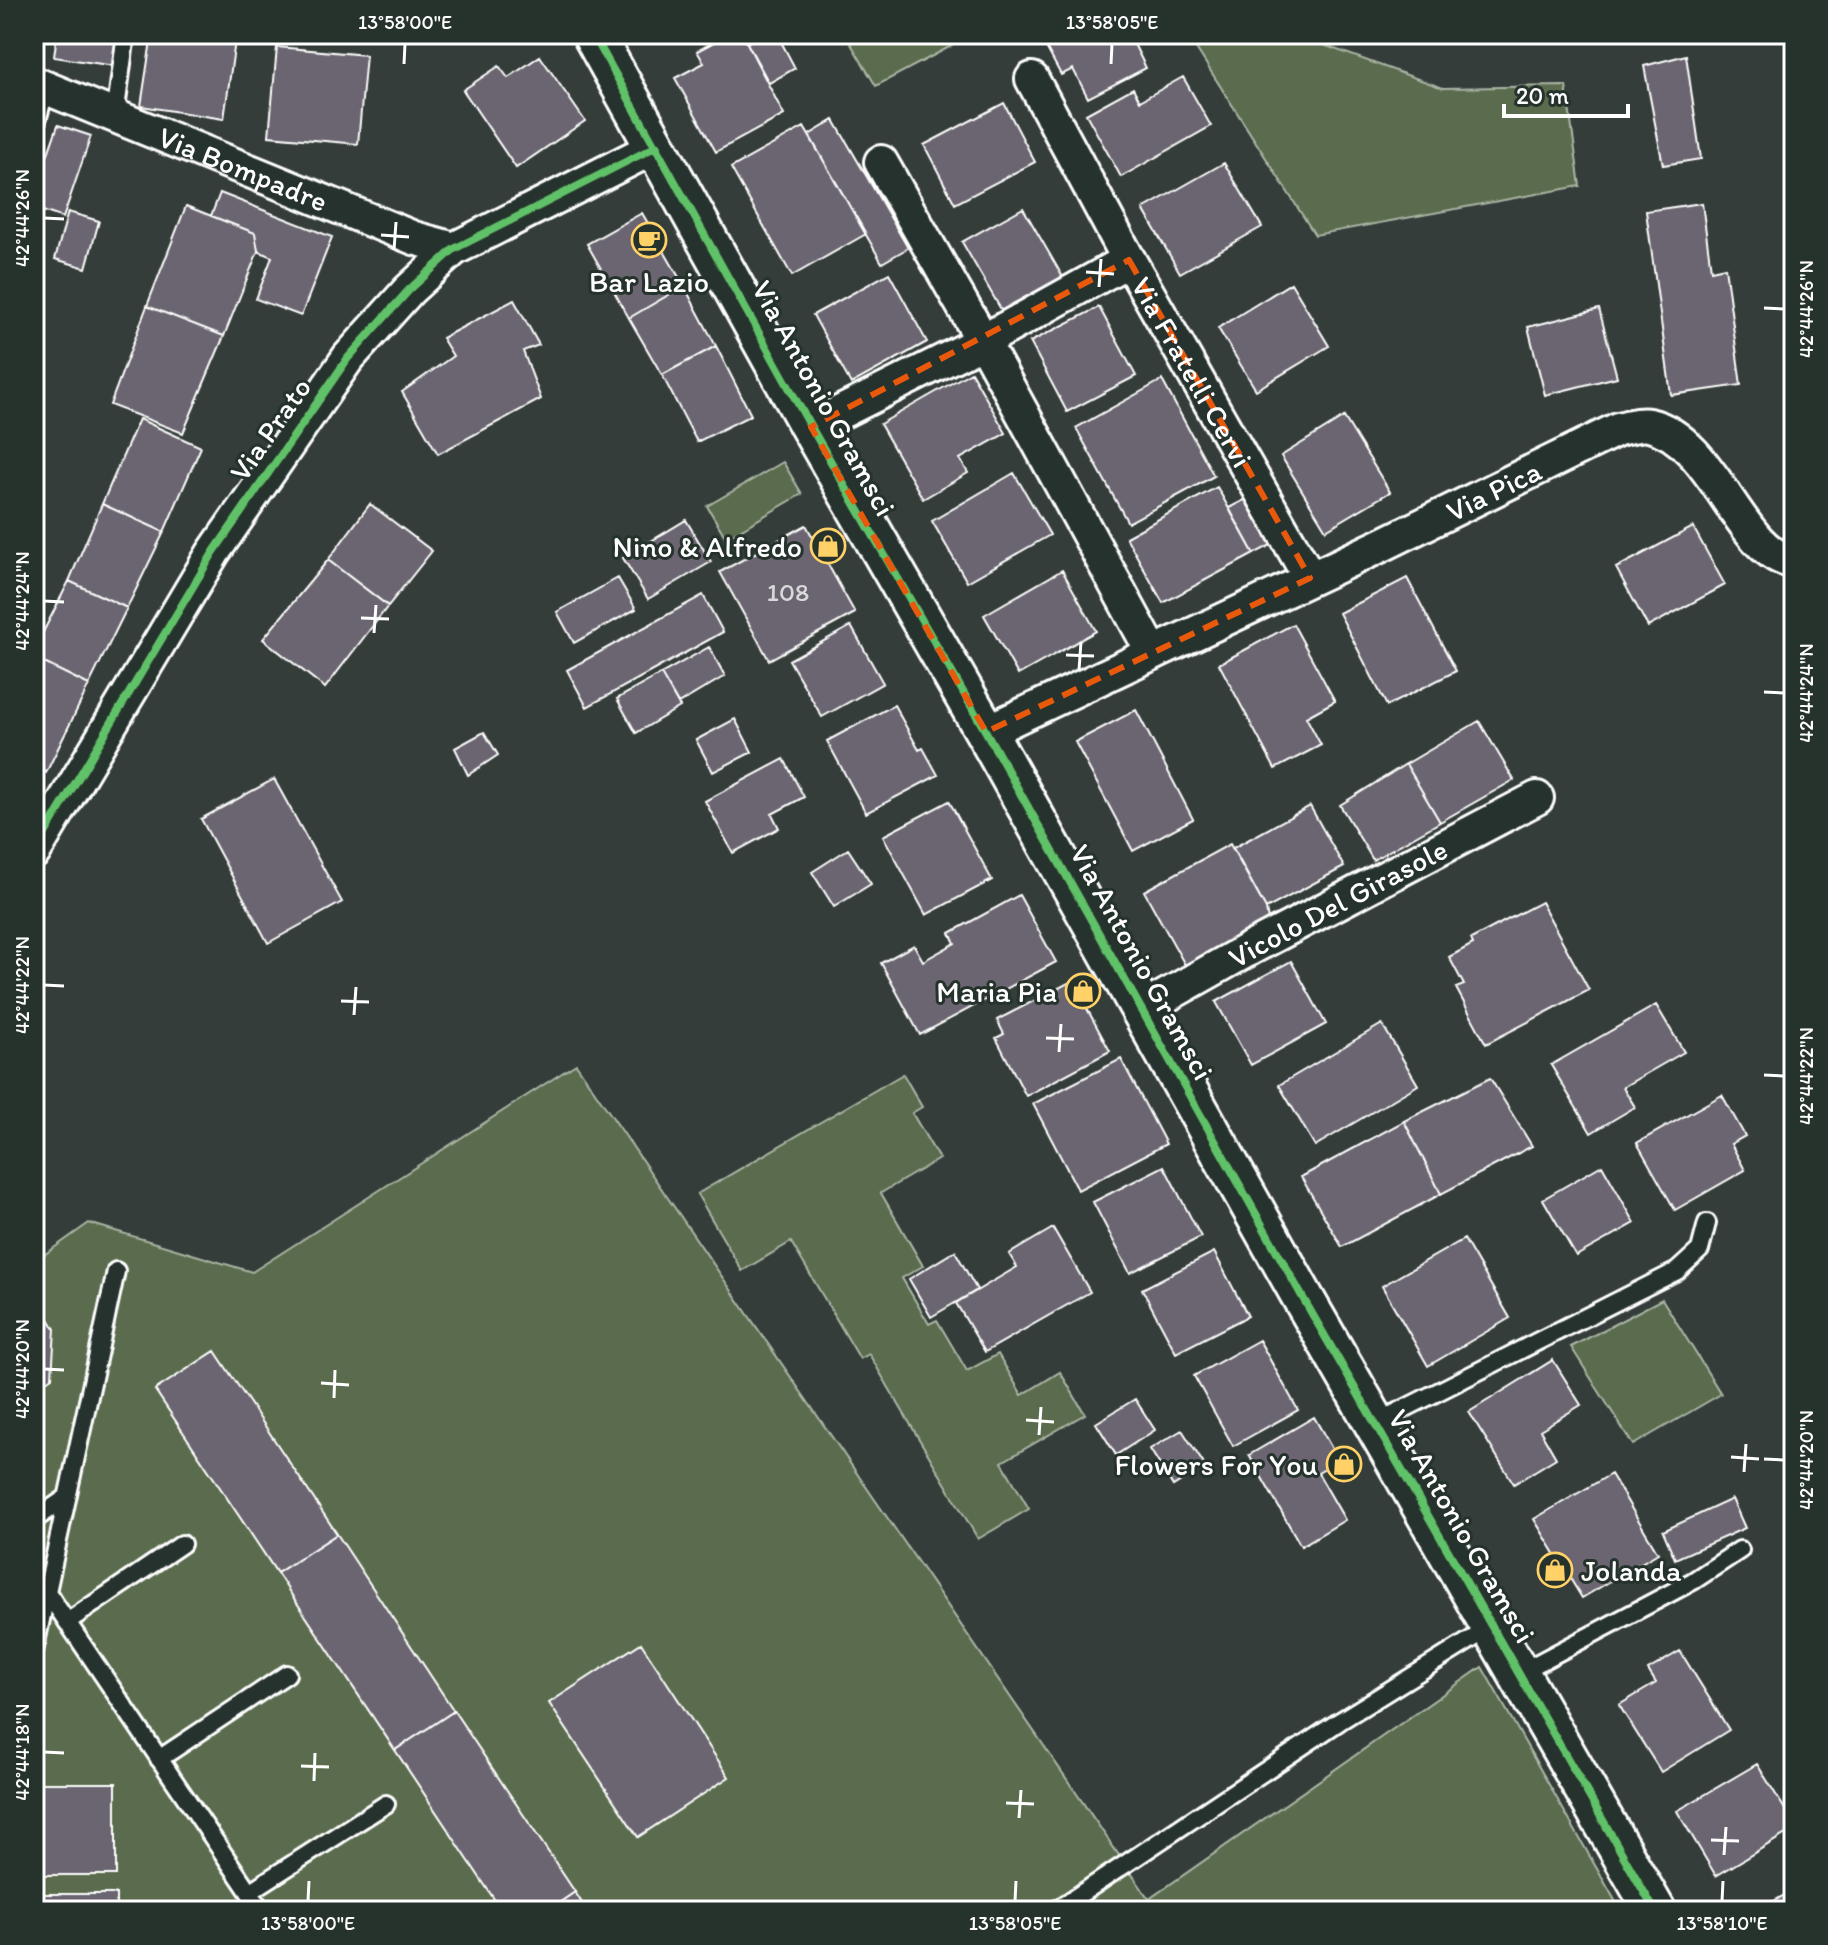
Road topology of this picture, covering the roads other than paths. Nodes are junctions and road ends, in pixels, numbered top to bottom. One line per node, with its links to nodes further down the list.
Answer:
1 (126, 34): 5 (lane)
2 (593, 34): 7 (street, Via Antonio Gramsci)
3 (1032, 79): 10 (street, Via Fratelli Cervi)
4 (40, 85): 5 (street, Via Bompadre); 6 (lane)
5 (115, 116): 9 (street, Via Bompadre)
6 (34, 131)
7 (657, 146): 9 (street, Via Prato); 12 (street, Via Antonio Gramsci)
8 (881, 162): 11 (street)
9 (454, 249): 18 (street, Via Prato)
10 (1129, 260): 11 (street); 14 (street, Via Fratelli Cervi)
11 (983, 341): 12 (street); 15 (street)
12 (811, 427): 16 (street, Via Antonio Gramsci)
13 (1794, 561): 14 (street, Via Pica)
14 (1310, 578): 15 (street, Via Pica)
15 (1153, 653): 16 (street, Via Pica)
16 (986, 732): 19 (street, Via Antonio Gramsci)
17 (1537, 798): 19 (street, Vicolo Del Girasole)
18 (34, 852)
19 (1141, 1010): 22 (street, Via Antonio Gramsci)
20 (1707, 1223): 22 (lane)
21 (116, 1271): 23 (lane)
22 (1374, 1424): 29 (street, Via Antonio Gramsci)
23 (66, 1498): 24 (lane); 27 (lane)
24 (34, 1520)
25 (182, 1544): 28 (lane)
26 (1740, 1550): 31 (lane)
27 (47, 1592): 28 (lane); 30 (lane)
28 (67, 1622): 33 (lane)
29 (1493, 1626): 31 (street, Via Antonio Gramsci); 37 (lane)
30 (34, 1652)
31 (1519, 1673): 38 (street, Via Antonio Gramsci)
32 (287, 1674): 33 (lane)
33 (159, 1759): 35 (lane)
34 (386, 1804): 35 (lane)
35 (249, 1892): 36 (lane)
36 (262, 1911)
37 (1055, 1911)
38 (1655, 1911)

